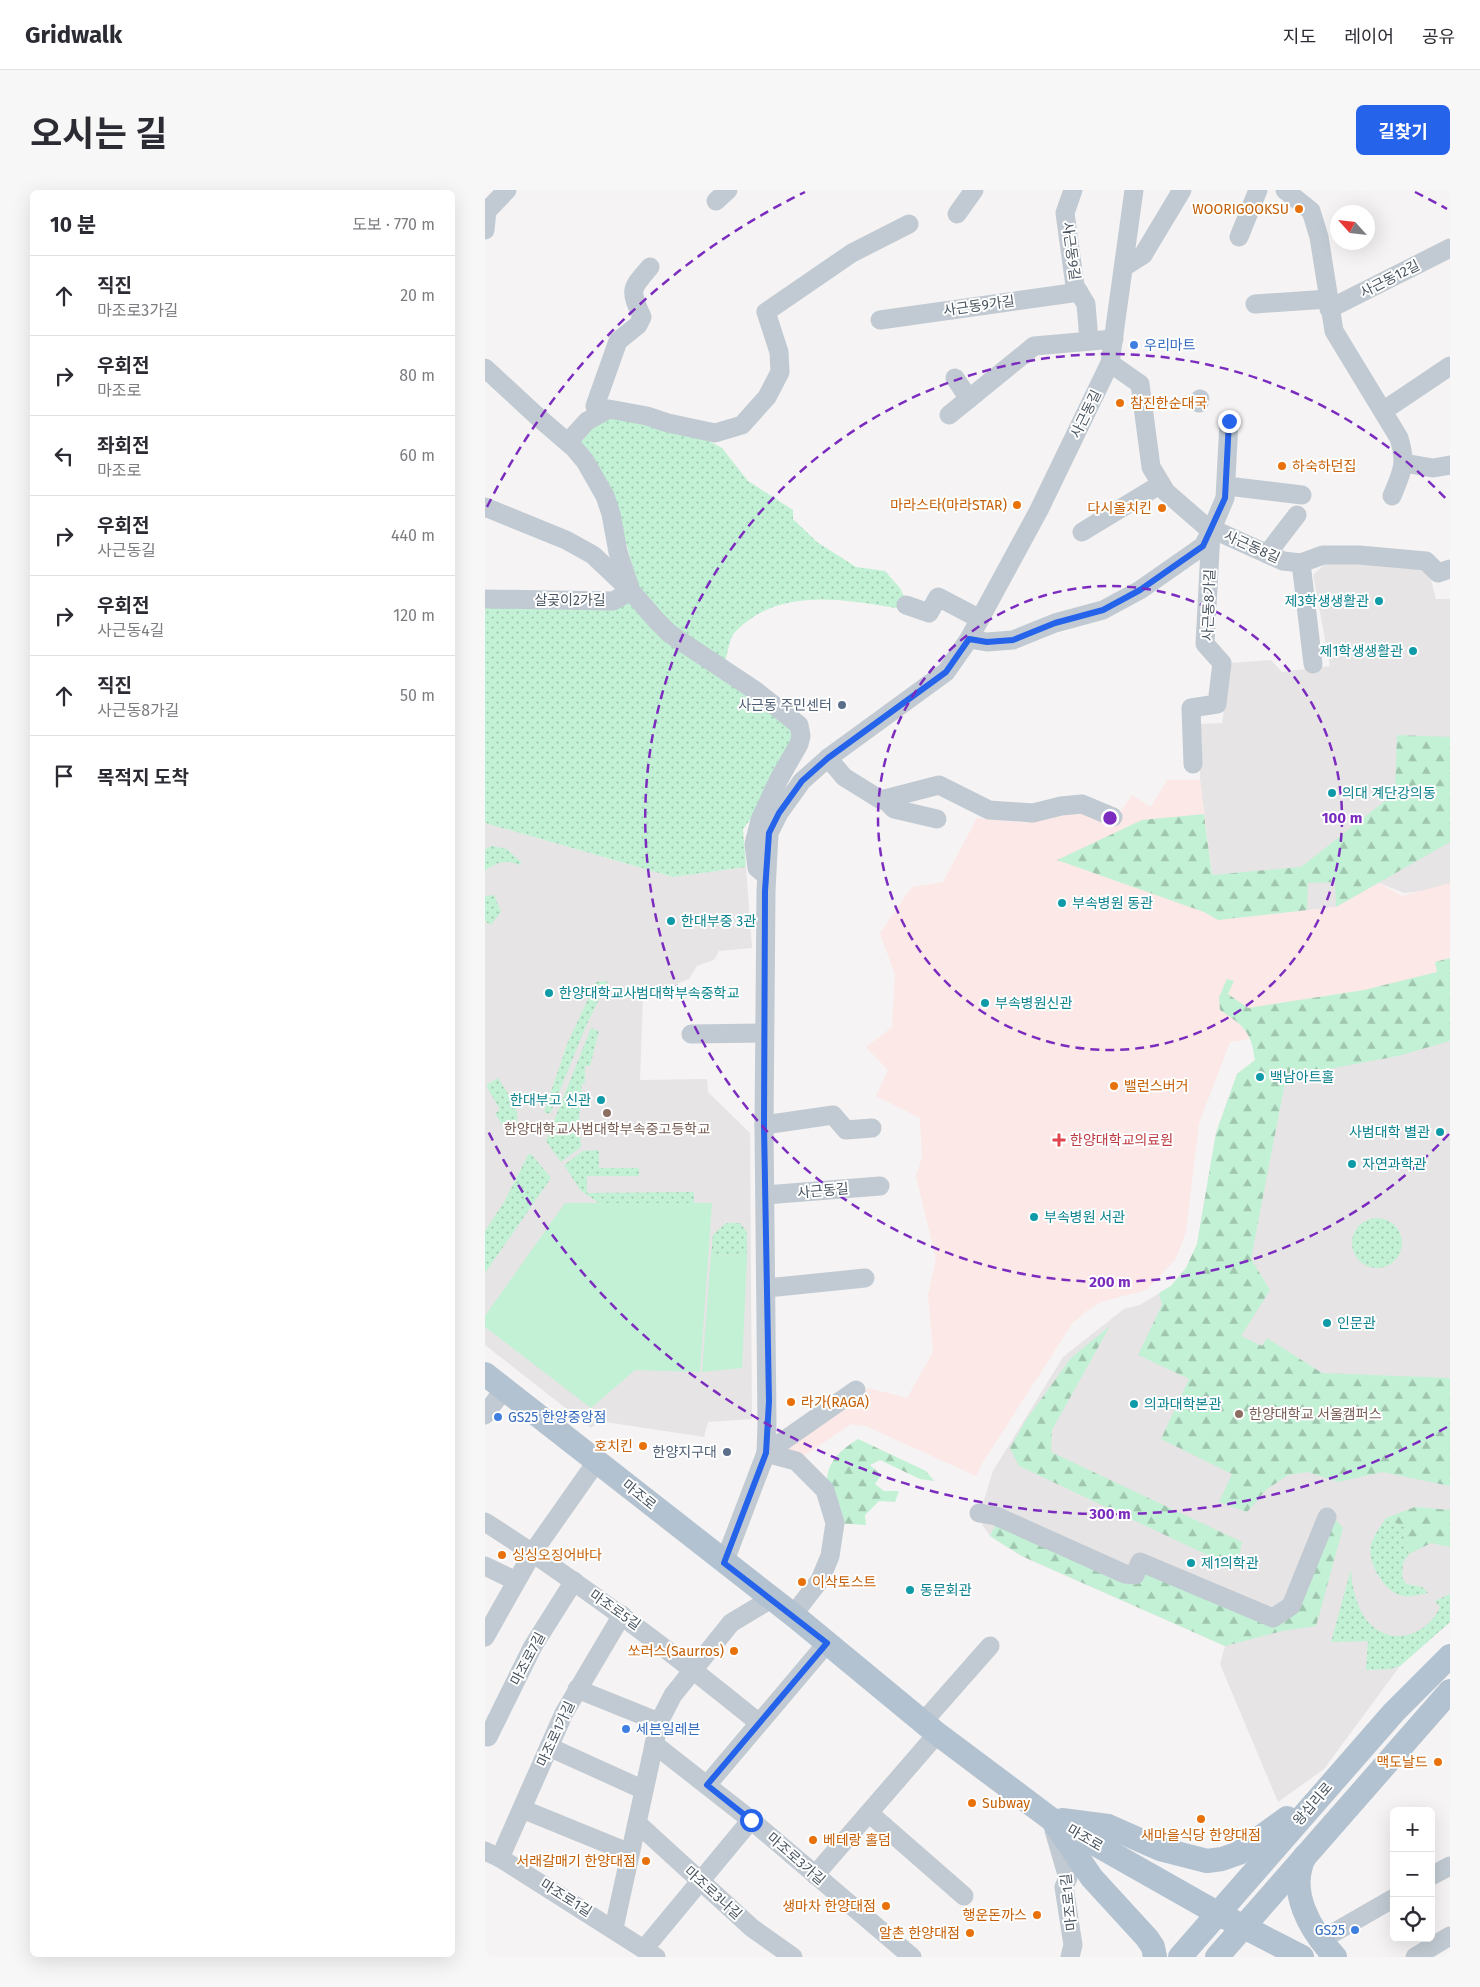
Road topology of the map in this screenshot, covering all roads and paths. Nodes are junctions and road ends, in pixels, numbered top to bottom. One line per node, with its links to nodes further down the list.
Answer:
1 (507, 190): 9 (street)
2 (974, 190): 8 (street)
3 (1073, 190): 15 (street, 사근동9길)
4 (1134, 190): 14 (street, 사근동길)
5 (1182, 190): 14 (street)
6 (1258, 190): 11 (street)
7 (1285, 190): 17 (street)
8 (957, 214)
9 (486, 220)
10 (909, 224): 27 (street)
11 (1239, 237)
12 (1450, 248): 17 (street, 사근동12길)
13 (650, 267): 27 (street)
14 (1124, 267): 19 (street, 사근동길)
15 (1079, 292): 18 (street, 사근동9가길); 20 (street, 사근동9길)
16 (1255, 304): 17 (street, 사근동12길)
17 (1329, 304): 26 (street)
18 (880, 320)
19 (1114, 339): 20 (street); 21 (street, 사근동길)
20 (1089, 340): 25 (street)
21 (1110, 363): 33 (street, 사근동8길); 47 (street, 사근동길)
22 (1450, 366): 26 (street)
23 (485, 368): 30 (street)
24 (955, 378): 25 (street)
25 (969, 399): 28 (street)
26 (1383, 411): 31 (street)
27 (597, 414): 30 (street)
28 (949, 415)
29 (1229, 421): 34 (street, 사근동8가길)
30 (568, 442): 44 (street)
31 (1404, 463): 32 (street); 36 (street)
32 (1450, 465)
33 (1161, 484): 39 (street, 사근동8길); 40 (street)
34 (1227, 486): 35 (street); 39 (street, 사근동8가길)
35 (1302, 495)
36 (1391, 496)
37 (485, 507): 44 (street, 살곶이2가길)
38 (1297, 515): 41 (street)
39 (1211, 531): 41 (street, 사근동8길); 48 (street); 51 (street, 사근동8가길)
40 (1082, 532)
41 (1267, 554): 42 (street, 사근동8길)
42 (1301, 563): 43 (street, 사근동8길); 49 (street)
43 (1450, 569)
44 (631, 591): 45 (street, 살곶이2가길); 55 (street)
45 (485, 599)
46 (906, 605): 47 (street)
47 (980, 618): 48 (street, 사근동길)
48 (969, 639): 50 (street, 사근동길)
49 (1313, 664)
50 (828, 758): 52 (street); 55 (street, 사근동길)
51 (1193, 764)
52 (885, 799): 53 (street); 54 (street)
53 (1113, 817)
54 (937, 819)
55 (767, 875): 56 (street, 사근동길)
56 (764, 1033): 57 (street); 58 (street, 사근동길)
57 (691, 1034)
58 (764, 1125): 59 (street); 61 (street, 사근동길)
59 (872, 1128)
60 (880, 1186): 61 (street, 사근동길)
61 (765, 1195): 63 (street, 사근동길)
62 (865, 1278): 63 (street)
63 (767, 1288): 68 (street, 사근동길)
64 (485, 1374): 65 (main road, 마조로)
65 (504, 1389): 67 (street); 69 (main road, 마조로)
66 (856, 1390): 68 (street)
67 (485, 1415)
68 (766, 1453): 74 (street, 사근동길); 80 (street)
69 (597, 1461): 73 (street); 74 (main road, 마조로)
70 (979, 1513): 71 (street)
71 (1327, 1517)
72 (485, 1522): 73 (street)
73 (533, 1552): 76 (street); 77 (street, 마조로5길)
74 (724, 1563): 78 (main road, 마조로)
75 (485, 1566): 76 (street)
76 (516, 1581): 81 (street)
77 (574, 1581): 79 (street, 마조로5길); 91 (street, 마조로7길)
78 (771, 1599): 80 (main road, 마조로); 85 (street)
79 (622, 1615): 85 (street, 마조로5길); 86 (street, 마조로1가길)
80 (793, 1615): 82 (main road, 마조로)
81 (485, 1637)
82 (827, 1643): 89 (street); 90 (main road, 마조로)
83 (990, 1646): 90 (street)
84 (1450, 1656): 95 (main road, 왕십리로)
85 (695, 1670): 88 (street); 89 (street, 마조로5길)
86 (577, 1689): 88 (street); 93 (street, 마조로1가길)
87 (1450, 1691): 102 (main road, 왕십리로)
88 (659, 1722): 92 (street)
89 (759, 1723): 94 (street)
90 (930, 1728): 98 (street); 99 (main road, 마조로)
91 (485, 1736)
92 (654, 1744): 94 (street, 마조로3가길); 96 (street)
93 (549, 1747): 96 (street); 97 (street, 마조로1가길)
94 (707, 1785): 100 (street, 마조로3가길)
95 (1326, 1789): 99 (main road); 111 (main road, 왕십리로)
96 (644, 1790): 101 (street)
97 (522, 1809): 103 (street); 104 (street, 마조로1가길)
98 (869, 1813): 107 (street); 109 (street)
99 (1051, 1819): 111 (main road, 마조로); 119 (street, 마조로1길); 120 (main road)
100 (751, 1820): 107 (street, 마조로3가길); 108 (street, 마조로1길)
101 (637, 1823): 103 (street); 108 (street, 마조로3나길)
102 (1308, 1851): 112 (main road, 왕십리로); 115 (main road)
103 (631, 1853): 113 (street)
104 (493, 1854): 113 (street, 마조로1길)
105 (1450, 1866): 106 (street)
106 (1435, 1874)
107 (815, 1875): 118 (street, 마조로3가길)
108 (700, 1882): 116 (street, 마조로1길); 117 (street, 마조로3나길)
109 (964, 1896)
110 (1390, 1901): 115 (street)
111 (1217, 1913): 112 (main road, 마조로); 121 (main road, 왕십리로)
112 (1242, 1927): 122 (main road, 왕십리로); 123 (main road, 마조로)
113 (614, 1928): 116 (street, 마조로1길)
114 (1450, 1936): 124 (street)
115 (1328, 1948)
116 (650, 1953)
117 (793, 1957)
118 (912, 1957)
119 (1070, 1957)
120 (1155, 1957)
121 (1180, 1957)
122 (1217, 1957)
123 (1302, 1957)
124 (1415, 1957)

